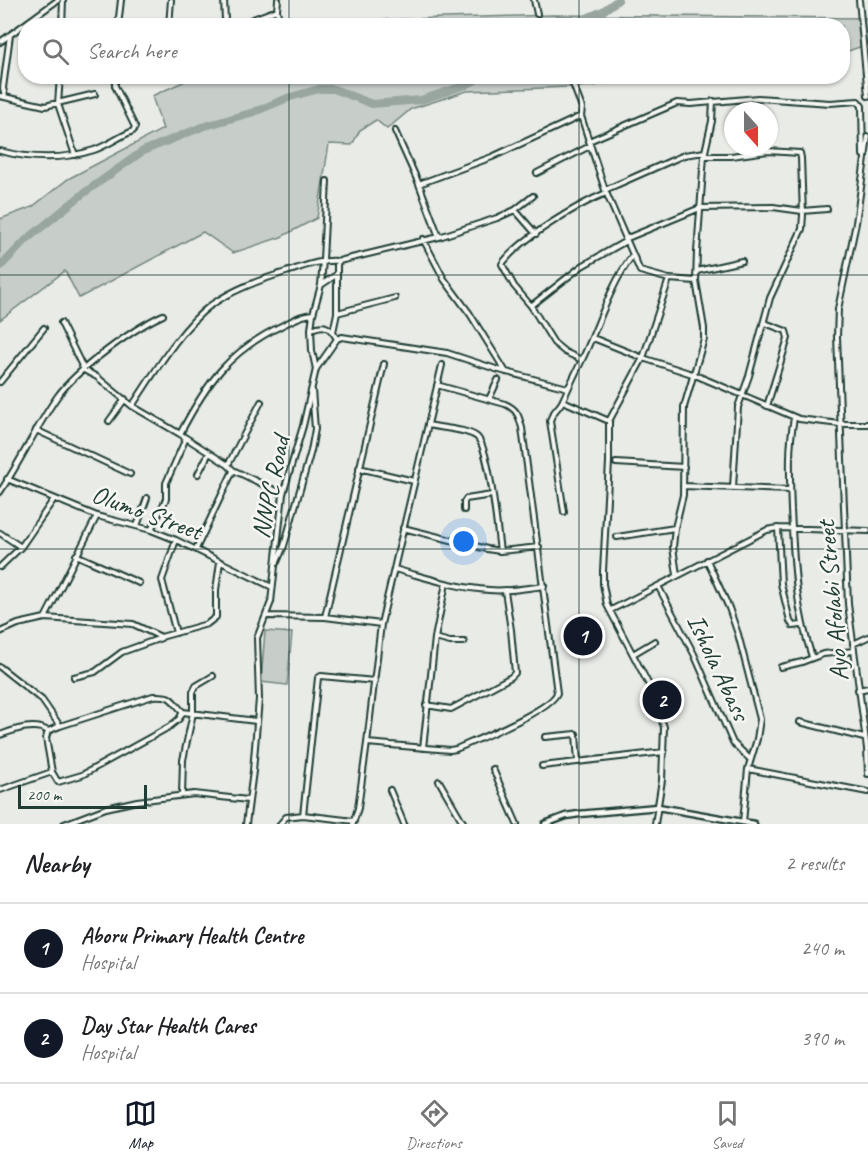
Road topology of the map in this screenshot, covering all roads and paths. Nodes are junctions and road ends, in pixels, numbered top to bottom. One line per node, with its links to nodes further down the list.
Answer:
1 (58, 0): 11 (street)
2 (63, 0): 12 (street)
3 (121, 0): 13 (street)
4 (171, 0): 14 (street)
5 (224, 0): 15 (street)
6 (278, 0): 9 (street)
7 (534, 0): 10 (street)
8 (859, 0): 26 (street)
9 (278, 10): 16 (street); 17 (street)
10 (537, 14)
11 (33, 18)
12 (62, 18)
13 (119, 18)
14 (170, 18)
15 (225, 18)
16 (256, 18)
17 (279, 18)
18 (18, 28): 19 (street)
19 (10, 34): 20 (street); 25 (street)
20 (0, 42)
21 (59, 84): 28 (street)
22 (115, 84): 35 (street)
23 (573, 84): 29 (street)
24 (95, 94): 28 (street)
25 (2, 96): 28 (street)
26 (868, 96)
27 (713, 101): 32 (street); 34 (street); 36 (street)
28 (58, 104): 35 (street)
29 (581, 116): 32 (street); 39 (street)
30 (395, 131): 39 (street)
31 (868, 137): 36 (street)
32 (590, 143): 37 (street); 42 (street)
33 (0, 151): 35 (street)
34 (705, 154): 42 (street); 44 (street); 47 (street)
35 (75, 155)
36 (863, 166): 40 (street, Ayo Afolabi Street)
37 (537, 172)
38 (327, 181): 53 (street, NNPC Road)
39 (419, 184): 49 (street)
40 (860, 188): 41 (street); 97 (street, Ayo Afolabi Street)
41 (868, 189)
42 (605, 191): 48 (street); 51 (street)
43 (533, 196): 46 (street)
44 (700, 208): 47 (street); 51 (street); 56 (street)
45 (827, 209): 47 (street)
46 (515, 210): 48 (street); 49 (street)
47 (802, 211): 67 (street)
48 (536, 234): 62 (street)
49 (439, 237): 50 (street)
50 (423, 239): 54 (street); 79 (street)
51 (625, 240): 52 (street); 62 (street)
52 (632, 256): 58 (street); 71 (street)
53 (323, 260): 54 (street); 60 (street, NNPC Road); 91 (street)
54 (339, 261): 57 (street)
55 (742, 261): 56 (street)
56 (697, 271): 59 (street)
57 (337, 274): 60 (street); 63 (street)
58 (669, 279): 59 (street); 73 (street)
59 (696, 281): 80 (street)
60 (321, 285): 64 (street, NNPC Road)
61 (395, 298): 63 (street)
62 (531, 306): 74 (street)
63 (337, 312): 70 (street)
64 (313, 314): 69 (street, NNPC Road); 102 (street)
65 (164, 315): 78 (street)
66 (61, 323): 78 (street)
67 (765, 323): 86 (street); 92 (street)
68 (44, 328): 82 (street)
69 (311, 329): 70 (street); 77 (street, NNPC Road)
70 (333, 332): 72 (street)
71 (593, 338): 73 (street); 74 (street)
72 (337, 339): 77 (street); 79 (street)
73 (643, 358): 80 (street); 94 (street)
74 (582, 360): 84 (street)
75 (384, 364): 108 (street)
76 (441, 364): 83 (street)
77 (316, 369): 85 (street, NNPC Road)
78 (84, 370): 87 (street); 101 (street)
79 (506, 372): 84 (street)
80 (694, 375): 86 (street); 107 (street)
81 (498, 380): 88 (street)
82 (0, 382)
83 (437, 385): 88 (street); 99 (street)
84 (568, 388): 89 (street)
85 (312, 389): 96 (street); 100 (street, NNPC Road)
86 (743, 396): 92 (street); 115 (street)
87 (125, 399): 91 (street); 95 (street)
88 (489, 399): 137 (street)
89 (562, 401): 94 (street); 123 (street)
90 (261, 402): 106 (street)
91 (132, 406): 102 (street)
92 (767, 406): 93 (street)
93 (794, 418): 97 (street); 116 (street)
94 (609, 421): 153 (street)
95 (109, 422)
96 (314, 423): 100 (street); 143 (street)
97 (840, 424): 98 (street); 131 (street, Ayo Afolabi Street)
98 (868, 424)
99 (428, 425): 113 (street); 119 (street)
100 (303, 426): 118 (street, NNPC Road)
101 (36, 430): 110 (street); 112 (street)
102 (180, 434): 103 (street)
103 (186, 438): 104 (street); 130 (street)
104 (209, 453): 106 (street); 111 (street)
105 (616, 463): 107 (street)
106 (228, 465): 109 (street)
107 (684, 467): 114 (street)
108 (359, 468): 113 (street); 155 (street)
109 (233, 470): 118 (street); 138 (street)
110 (130, 474)
111 (198, 474)
112 (7, 479): 117 (street); 121 (street, Olumo Street)
113 (414, 481): 126 (street)
114 (683, 486): 115 (street); 127 (street)
115 (734, 487): 116 (street)
116 (790, 490): 129 (street)
117 (0, 492)
118 (283, 494): 143 (street, NNPC Road)
119 (492, 495): 122 (street); 139 (street)
120 (147, 498): 125 (street)
121 (54, 499): 124 (street, Olumo Street); 136 (street)
122 (464, 510)
123 (564, 512)
124 (97, 516): 125 (street, Olumo Street); 140 (street)
125 (137, 526): 130 (street, Olumo Street)
126 (403, 528): 139 (street); 145 (street)
127 (675, 528): 134 (street); 146 (street)
128 (778, 528): 129 (street); 141 (street); 158 (street)
129 (792, 528): 131 (street); 158 (street)
130 (151, 530): 135 (street, Olumo Street)
131 (845, 530): 132 (street); 166 (street, Ayo Afolabi Street)
132 (868, 531)
133 (0, 533): 136 (street)
134 (617, 537)
135 (176, 540): 138 (street, Olumo Street); 160 (street)
136 (21, 546): 144 (street)
137 (539, 547): 139 (street); 149 (street)
138 (196, 549): 142 (street, Olumo Street)
139 (500, 551)
140 (76, 555): 147 (street); 156 (street)
141 (707, 560): 146 (street); 191 (street)
142 (220, 562): 151 (street, Olumo Street); 160 (street)
143 (275, 565): 151 (street, NNPC Road)
144 (0, 567)
145 (394, 569): 148 (street); 157 (street)
146 (677, 575): 150 (street)
147 (139, 583)
148 (446, 583): 152 (street); 163 (street)
149 (544, 586): 152 (street); 188 (street)
150 (658, 586): 153 (street); 191 (street, Ishola Abass)
151 (272, 587): 154 (street, NNPC Road)
152 (505, 591): 177 (street)
153 (611, 610): 168 (street)
154 (267, 616): 155 (street); 180 (street, NNPC Road)
155 (325, 617): 157 (street)
156 (45, 618): 159 (street); 161 (street)
157 (381, 624): 174 (street)
158 (801, 625): 169 (street)
159 (0, 632)
160 (176, 633): 161 (street)
161 (161, 637): 173 (street)
162 (868, 637): 166 (street)
163 (435, 638): 165 (street); 177 (street)
164 (655, 641): 168 (street)
165 (464, 642)
166 (853, 644): 167 (street, Ayo Afolabi Street)
167 (854, 651): 169 (street); 176 (street, Ayo Afolabi Street)
168 (633, 654): 190 (street)
169 (812, 657): 171 (street)
170 (0, 667): 182 (street)
171 (781, 667)
172 (213, 676): 179 (street)
173 (74, 677)
174 (375, 681): 187 (street); 205 (street)
175 (868, 688): 176 (street)
176 (858, 690): 186 (street, Ayo Afolabi Street)
177 (426, 705): 188 (street)
178 (183, 712): 179 (street); 182 (street); 196 (street)
179 (193, 713): 180 (street); 202 (street)
180 (256, 721): 203 (street, NNPC Road)
181 (800, 722): 186 (street)
182 (60, 726): 183 (street)
183 (48, 730): 184 (street); 196 (street)
184 (0, 735)
185 (545, 737): 192 (street)
186 (864, 738): 189 (street, Ayo Afolabi Street)
187 (368, 743): 188 (street); 207 (street)
188 (423, 748)
189 (868, 749): 197 (street, Ayo Afolabi Street)
190 (664, 752): 192 (street); 204 (street)
191 (750, 760): 195 (street)
192 (578, 762): 193 (street)
193 (542, 766)
194 (493, 769): 214 (street)
195 (748, 769): 201 (street); 208 (street)
196 (52, 772): 199 (street)
197 (868, 774)
198 (439, 781): 213 (street)
199 (0, 790)
200 (390, 790): 212 (street)
201 (868, 792)
202 (182, 795): 203 (street); 209 (street)
203 (248, 800): 210 (street, NNPC Road)
204 (658, 807): 206 (street); 215 (street); 216 (street)
205 (303, 815): 207 (street); 211 (street)
206 (712, 816): 208 (street); 217 (street)
207 (353, 822)
208 (743, 822): 218 (street)
209 (64, 824)
210 (246, 824)
211 (280, 824)
212 (404, 824)
213 (464, 824)
214 (517, 824)
215 (545, 824)
216 (655, 824)
217 (710, 824)
218 (754, 824)

